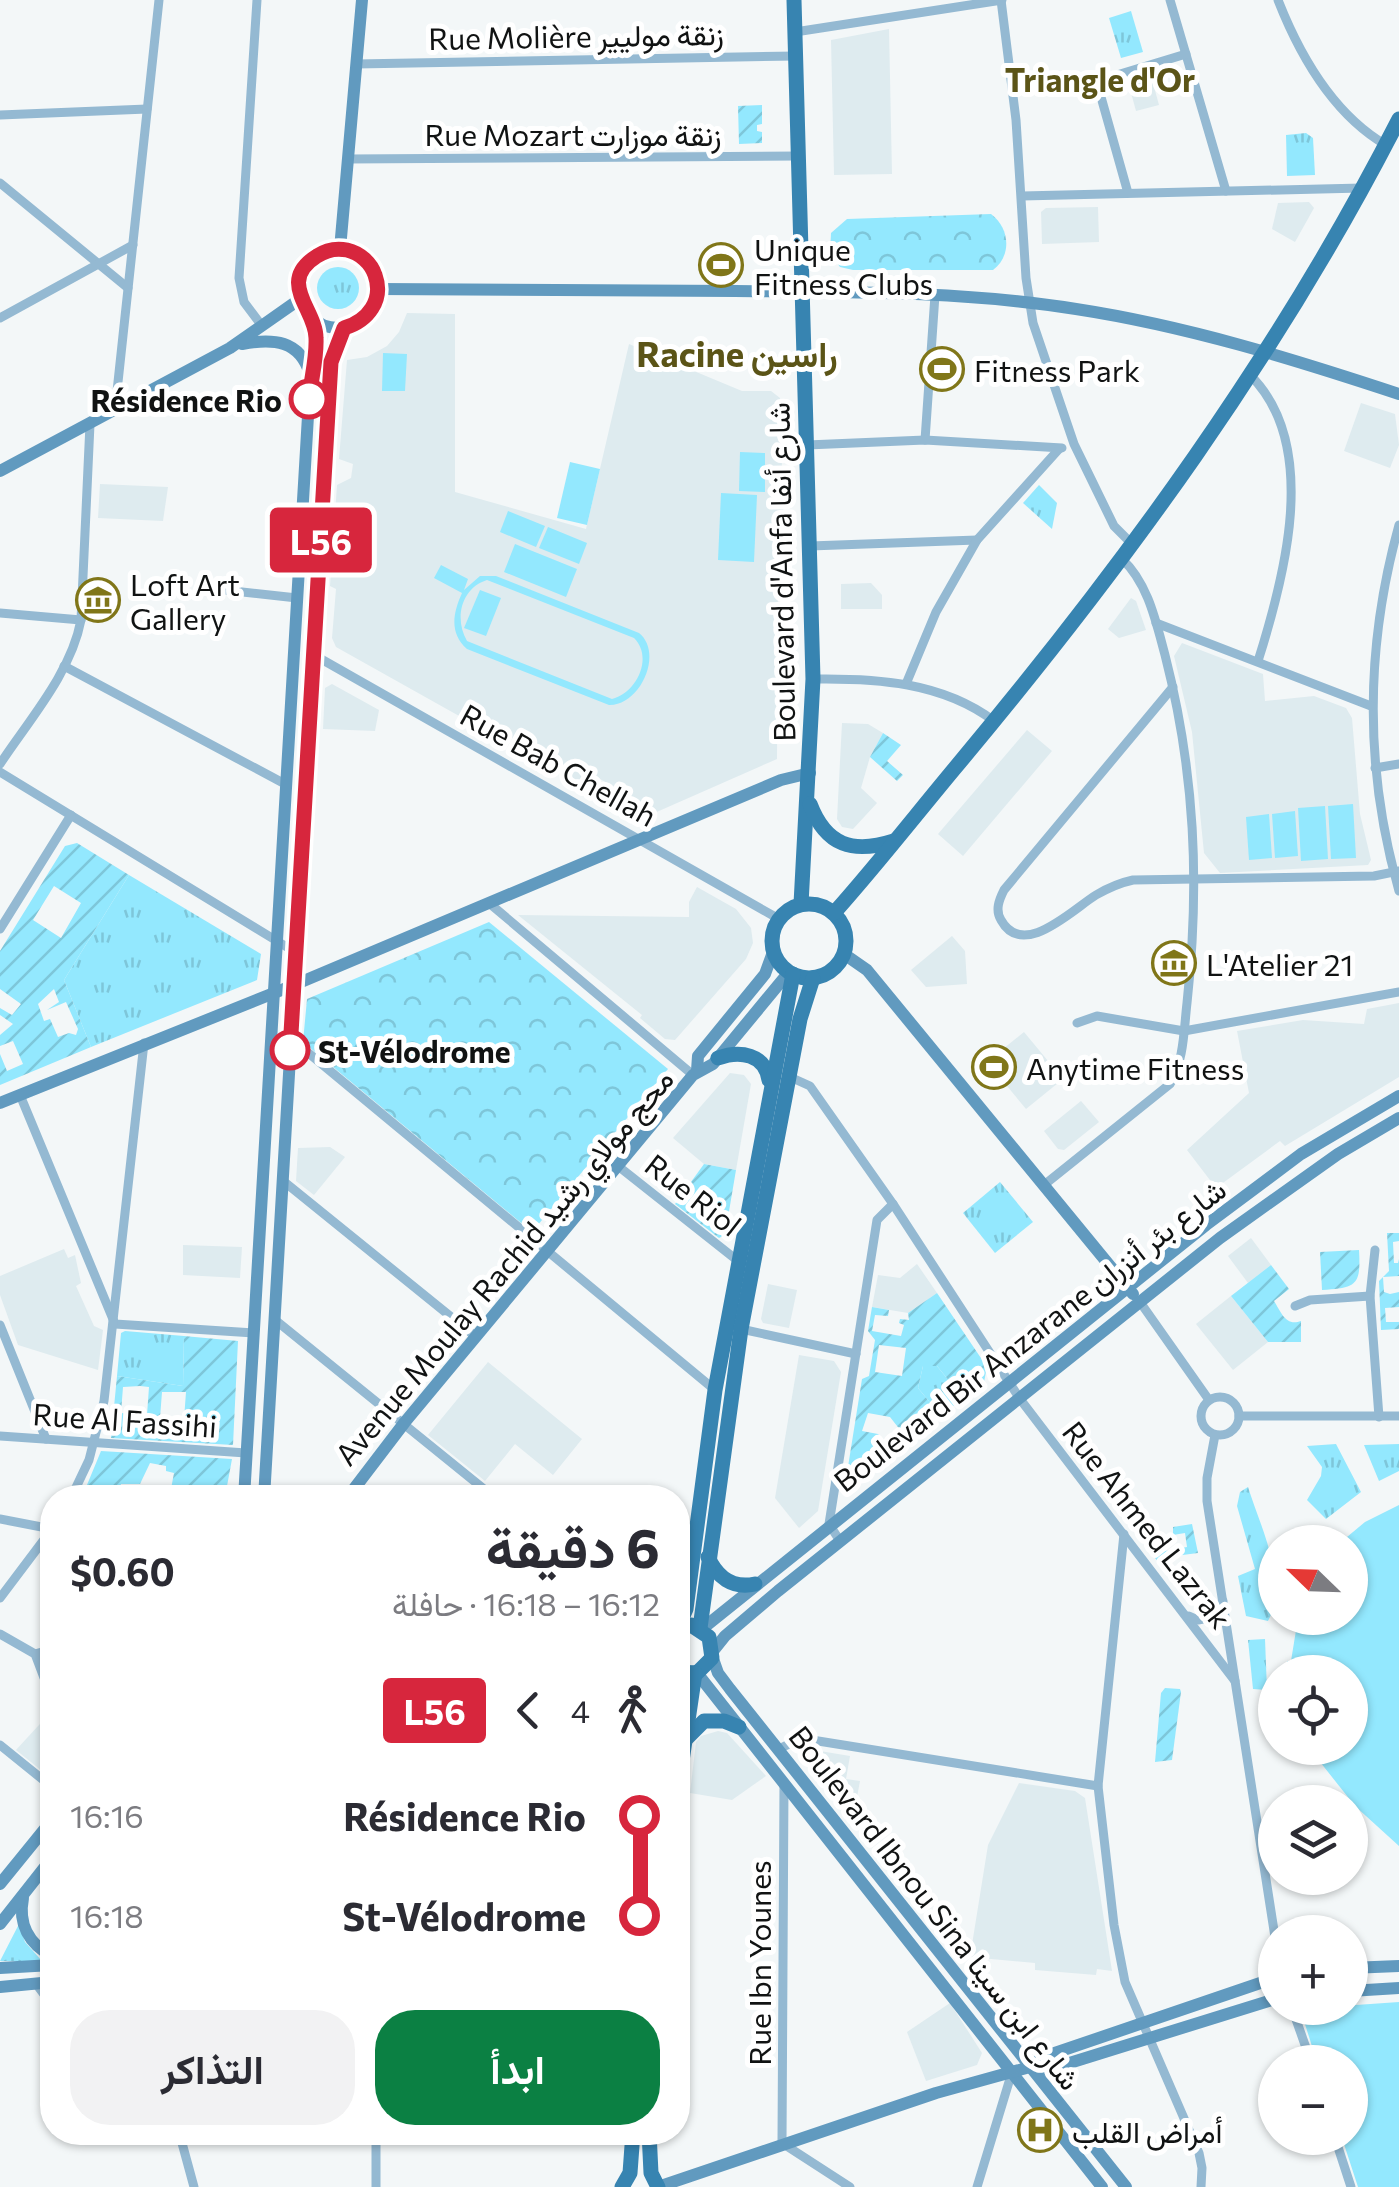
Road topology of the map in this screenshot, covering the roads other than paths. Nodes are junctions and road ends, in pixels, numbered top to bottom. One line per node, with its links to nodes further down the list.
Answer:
1 (159, 0): 12 (street)
2 (257, 0): 34 (street)
3 (362, 0): 11 (main road)
4 (794, 0): 8 (main road, Boulevard d'Anfa شارع أنفا)
5 (1001, 0): 8 (street); 22 (street)
6 (1170, 0): 9 (street)
7 (1278, 0): 15 (street)
8 (795, 32): 10 (main road, Boulevard d'Anfa شارع أنفا)
9 (1186, 54): 20 (street); 21 (street)
10 (796, 56): 11 (street, Rue Molière زنقة موليير); 16 (main road, Boulevard d'Anfa شارع أنفا)
11 (356, 64): 17 (main road)
12 (147, 109): 13 (street); 23 (street)
13 (0, 115)
14 (1399, 119): 15 (main road)
15 (1386, 144): 19 (main road)
16 (799, 156): 17 (street, Rue Mozart زنقة موزارت); 28 (main road, Boulevard d'Anfa شارع أنفا)
17 (348, 159): 24 (main road)
18 (0, 183): 25 (street)
19 (1362, 188): 20 (street); 37 (main road)
20 (1226, 191): 21 (street)
21 (1128, 193): 22 (street)
22 (1022, 196): 31 (street)
23 (133, 246): 25 (street); 26 (street)
24 (340, 250): 27 (main road); 30 (main road)
25 (101, 265): 26 (street); 32 (street)
26 (128, 288): 41 (street)
27 (378, 289): 28 (main road); 35 (main road)
28 (803, 291): 29 (main road); 45 (main road, Boulevard d'Anfa شارع أنفا)
29 (935, 296): 31 (main road); 43 (street)
30 (300, 300): 33 (main road); 34 (main road)
31 (1029, 303): 37 (main road); 44 (street)
32 (0, 318)
33 (314, 320): 35 (main road); 39 (main road)
34 (262, 326): 36 (main road)
35 (344, 328): 58 (main road)
36 (230, 348): 39 (main road); 41 (main road)
37 (1265, 351): 38 (main road); 40 (main road)
38 (1250, 375): 50 (main road); 59 (street)
39 (310, 380): 54 (main road)
40 (1399, 394)
41 (116, 410): 42 (main road)
42 (90, 424): 47 (main road); 56 (street)
43 (925, 440): 45 (street); 46 (street)
44 (1074, 444): 46 (street); 50 (street)
45 (807, 445): 51 (main road, Boulevard d'Anfa شارع أنفا)
46 (1059, 448): 49 (street)
47 (0, 471)
48 (1399, 525): 64 (street)
49 (977, 540): 51 (street); 62 (street)
50 (1133, 544): 52 (main road)
51 (810, 546): 61 (main road, Boulevard d'Anfa شارع أنفا)
52 (1122, 559): 57 (street); 65 (main road)
53 (206, 588): 54 (street)
54 (297, 598): 70 (main road)
55 (0, 613): 56 (street)
56 (81, 620): 60 (street)
57 (1156, 623): 59 (street); 63 (street)
58 (314, 654): 73 (street, Rue Bab Chellah); 84 (main road)
59 (1258, 660): 64 (street)
60 (64, 666): 67 (street); 70 (street)
61 (813, 679): 62 (street); 69 (main road, Boulevard d'Anfa شارع أنفا)
62 (906, 684): 65 (street)
63 (1173, 686): 76 (street); 76 (street)
64 (1371, 706): 68 (street)
65 (994, 721): 74 (main road)
66 (1399, 764): 68 (street)
67 (0, 768): 72 (street)
68 (1375, 768): 75 (street)
69 (810, 773): 71 (main road, Boulevard d'Anfa شارع أنفا); 73 (main road)
70 (286, 784): 83 (main road)
71 (808, 798): 74 (main road); 79 (main road, Boulevard d'Anfa شارع أنفا)
72 (72, 816): 82 (street); 83 (street)
73 (640, 839): 78 (main road); 81 (street, Rue Bab Chellah)
74 (894, 842): 80 (main road)
75 (1396, 871): 76 (street); 77 (street)
76 (1196, 880): 93 (street)
77 (1399, 891)
78 (489, 903): 89 (main road); 97 (street)
79 (801, 904): 80 (main road); 81 (main road)
80 (834, 913): 86 (main road)
81 (779, 918): 85 (main road)
82 (0, 930)
83 (276, 940): 84 (street); 91 (main road)
84 (296, 952): 89 (main road)
85 (773, 952): 87 (main road); 97 (main road, Avenue Moulay Rachid محج مولاي رشيد)
86 (844, 954): 88 (main road); 106 (main road)
87 (791, 973): 88 (main road); 96 (main road, Avenue Moulay Rachid محج مولاي رشيد); 99 (main road)
88 (813, 978): 98 (main road)
89 (294, 985): 91 (main road); 95 (main road)
90 (1399, 992): 93 (street)
91 (273, 994): 94 (main road); 119 (main road)
92 (1076, 1023): 93 (street)
93 (1184, 1031): 106 (street)
94 (144, 1043): 100 (main road); 116 (street)
95 (290, 1050): 105 (main road); 109 (street)
96 (718, 1058): 97 (main road, Avenue Moulay Rachid محج مولاي رشيد); 99 (main road)
97 (695, 1073): 104 (main road, Avenue Moulay Rachid محج مولاي رشيد)
98 (790, 1076): 107 (street, Rue Ahmed Lazrak); 118 (main road)
99 (770, 1091): 110 (main road)
100 (20, 1095): 102 (main road); 116 (street)
101 (1399, 1096): 111 (main road, Boulevard Bir Anzarane شارع بئر أنزران)
102 (0, 1103)
103 (1399, 1118): 113 (main road, Boulevard Bir Anzarane شارع بئر أنزران)
104 (618, 1166): 109 (main road, Avenue Moulay Rachid محج مولاي رشيد); 110 (street, Rue Riol)
105 (282, 1180): 115 (main road); 120 (street)
106 (1044, 1184): 111 (main road)
107 (893, 1204): 121 (street); 122 (street, Rue Ahmed Lazrak)
108 (1375, 1250): 112 (street)
109 (547, 1252): 120 (main road, Avenue Moulay Rachid محج مولاي رشيد); 123 (street)
110 (738, 1261): 123 (main road)
111 (1128, 1287): 113 (main road); 122 (main road, Boulevard Bir Anzarane شارع بئر أنزران)
112 (1370, 1296): 114 (street); 127 (street)
113 (1140, 1302): 124 (main road, Boulevard Bir Anzarane شارع بئر أنزران); 125 (street)
114 (1295, 1306)
115 (274, 1318): 129 (street); 137 (main road)
116 (115, 1324): 119 (street); 133 (street)
117 (0, 1325): 132 (street)
118 (741, 1329): 121 (street); 146 (main road)
119 (254, 1333): 134 (main road)
120 (476, 1338): 129 (main road, Avenue Moulay Rachid محج مولاي رشيد)
121 (856, 1354): 141 (street)
122 (1009, 1382): 124 (street, Rue Ahmed Lazrak); 141 (main road, Boulevard Bir Anzarane شارع بئر أنزران)
123 (715, 1390): 147 (main road)
124 (1020, 1399): 143 (street, Rue Ahmed Lazrak); 144 (main road, Boulevard Bir Anzarane شارع بئر أنزران)
125 (1209, 1400): 126 (street); 130 (street)
126 (1239, 1416): 127 (street); 130 (street)
127 (1379, 1416): 128 (street)
128 (1399, 1416)
129 (405, 1422): 138 (main road, Avenue Moulay Rachid محج مولاي رشيد); 139 (street)
130 (1215, 1435): 150 (street)
131 (0, 1436): 132 (street, Rue Al Fassihi)
132 (46, 1440): 133 (street, Rue Al Fassihi)
133 (95, 1443): 134 (street, Rue Al Fassihi); 135 (street)
134 (246, 1452): 136 (main road)
135 (77, 1485)
136 (245, 1485)
137 (265, 1485)
138 (356, 1485)
139 (480, 1485)
140 (0, 1518): 142 (street)
141 (829, 1524): 144 (street); 148 (main road, Boulevard Bir Anzarane شارع بئر أنزران)
142 (40, 1526)
143 (1124, 1534): 151 (street, Rue Ahmed Lazrak); 169 (street)
144 (840, 1542): 156 (main road, Boulevard Bir Anzarane شارع بئر أنزران)
145 (40, 1545): 149 (street)
146 (708, 1557): 148 (main road); 153 (main road)
147 (690, 1579)
148 (755, 1584): 153 (main road, Boulevard Bir Anzarane شارع بئر أنزران)
149 (0, 1598)
150 (1223, 1601): 151 (street); 161 (street)
151 (1187, 1615): 161 (street, Rue Ahmed Lazrak)
152 (690, 1625): 153 (main road)
153 (701, 1629): 156 (main road)
154 (0, 1634): 157 (street)
155 (40, 1652): 157 (street)
156 (713, 1653): 160 (main road); 166 (main road, Boulevard Ibnou Sina شارع ابن سينا)
157 (35, 1654): 158 (street)
158 (40, 1667)
159 (690, 1673): 160 (main road)
160 (696, 1673): 162 (main road); 163 (main road, Boulevard Ibnou Sina شارع ابن سينا)
161 (1235, 1681): 174 (street)
162 (690, 1708)
163 (739, 1727): 164 (main road); 168 (main road, Boulevard Ibnou Sina شارع ابن سينا)
164 (690, 1736)
165 (0, 1744): 167 (street)
166 (779, 1749): 169 (street); 190 (main road, Boulevard Ibnou Sina شارع ابن سينا)
167 (40, 1777)
168 (784, 1783): 191 (main road, Boulevard Ibnou Sina شارع ابن سينا); 192 (street, Rue Ibn Younes)
169 (1098, 1786): 189 (street)
170 (40, 1835): 172 (main road)
171 (40, 1874): 173 (main road)
172 (0, 1884)
173 (24, 1894): 175 (main road); 176 (main road)
174 (1272, 1915)
175 (0, 1924)
176 (40, 1949)
177 (40, 1966): 180 (main road)
178 (1399, 1966): 179 (main road)
179 (1368, 1967)
180 (0, 1968)
181 (1258, 1980): 189 (main road)
182 (37, 1984): 183 (main road); 184 (main road); 185 (street)
183 (40, 1984)
184 (0, 1987)
185 (40, 1988)
186 (1399, 1988): 187 (main road)
187 (1368, 1990)
188 (1258, 2003): 189 (main road)
189 (1146, 2030): 190 (main road); 206 (street)
190 (1034, 2066): 191 (main road); 205 (main road, Boulevard Ibnou Sina شارع ابن سينا)
191 (1012, 2072): 192 (main road); 203 (street); 204 (main road, Boulevard Ibnou Sina شارع ابن سينا)
192 (782, 2142): 199 (main road); 202 (street)
193 (183, 2145): 200 (street)
194 (376, 2145): 201 (street)
195 (633, 2145): 198 (main road)
196 (651, 2145): 199 (main road)
197 (1341, 2155): 207 (street)
198 (625, 2184): 199 (main road)
199 (656, 2185)
200 (194, 2187)
201 (376, 2187)
202 (850, 2187)
203 (977, 2187)
204 (1102, 2187)
205 (1126, 2187)
206 (1200, 2187)
207 (1351, 2187)

